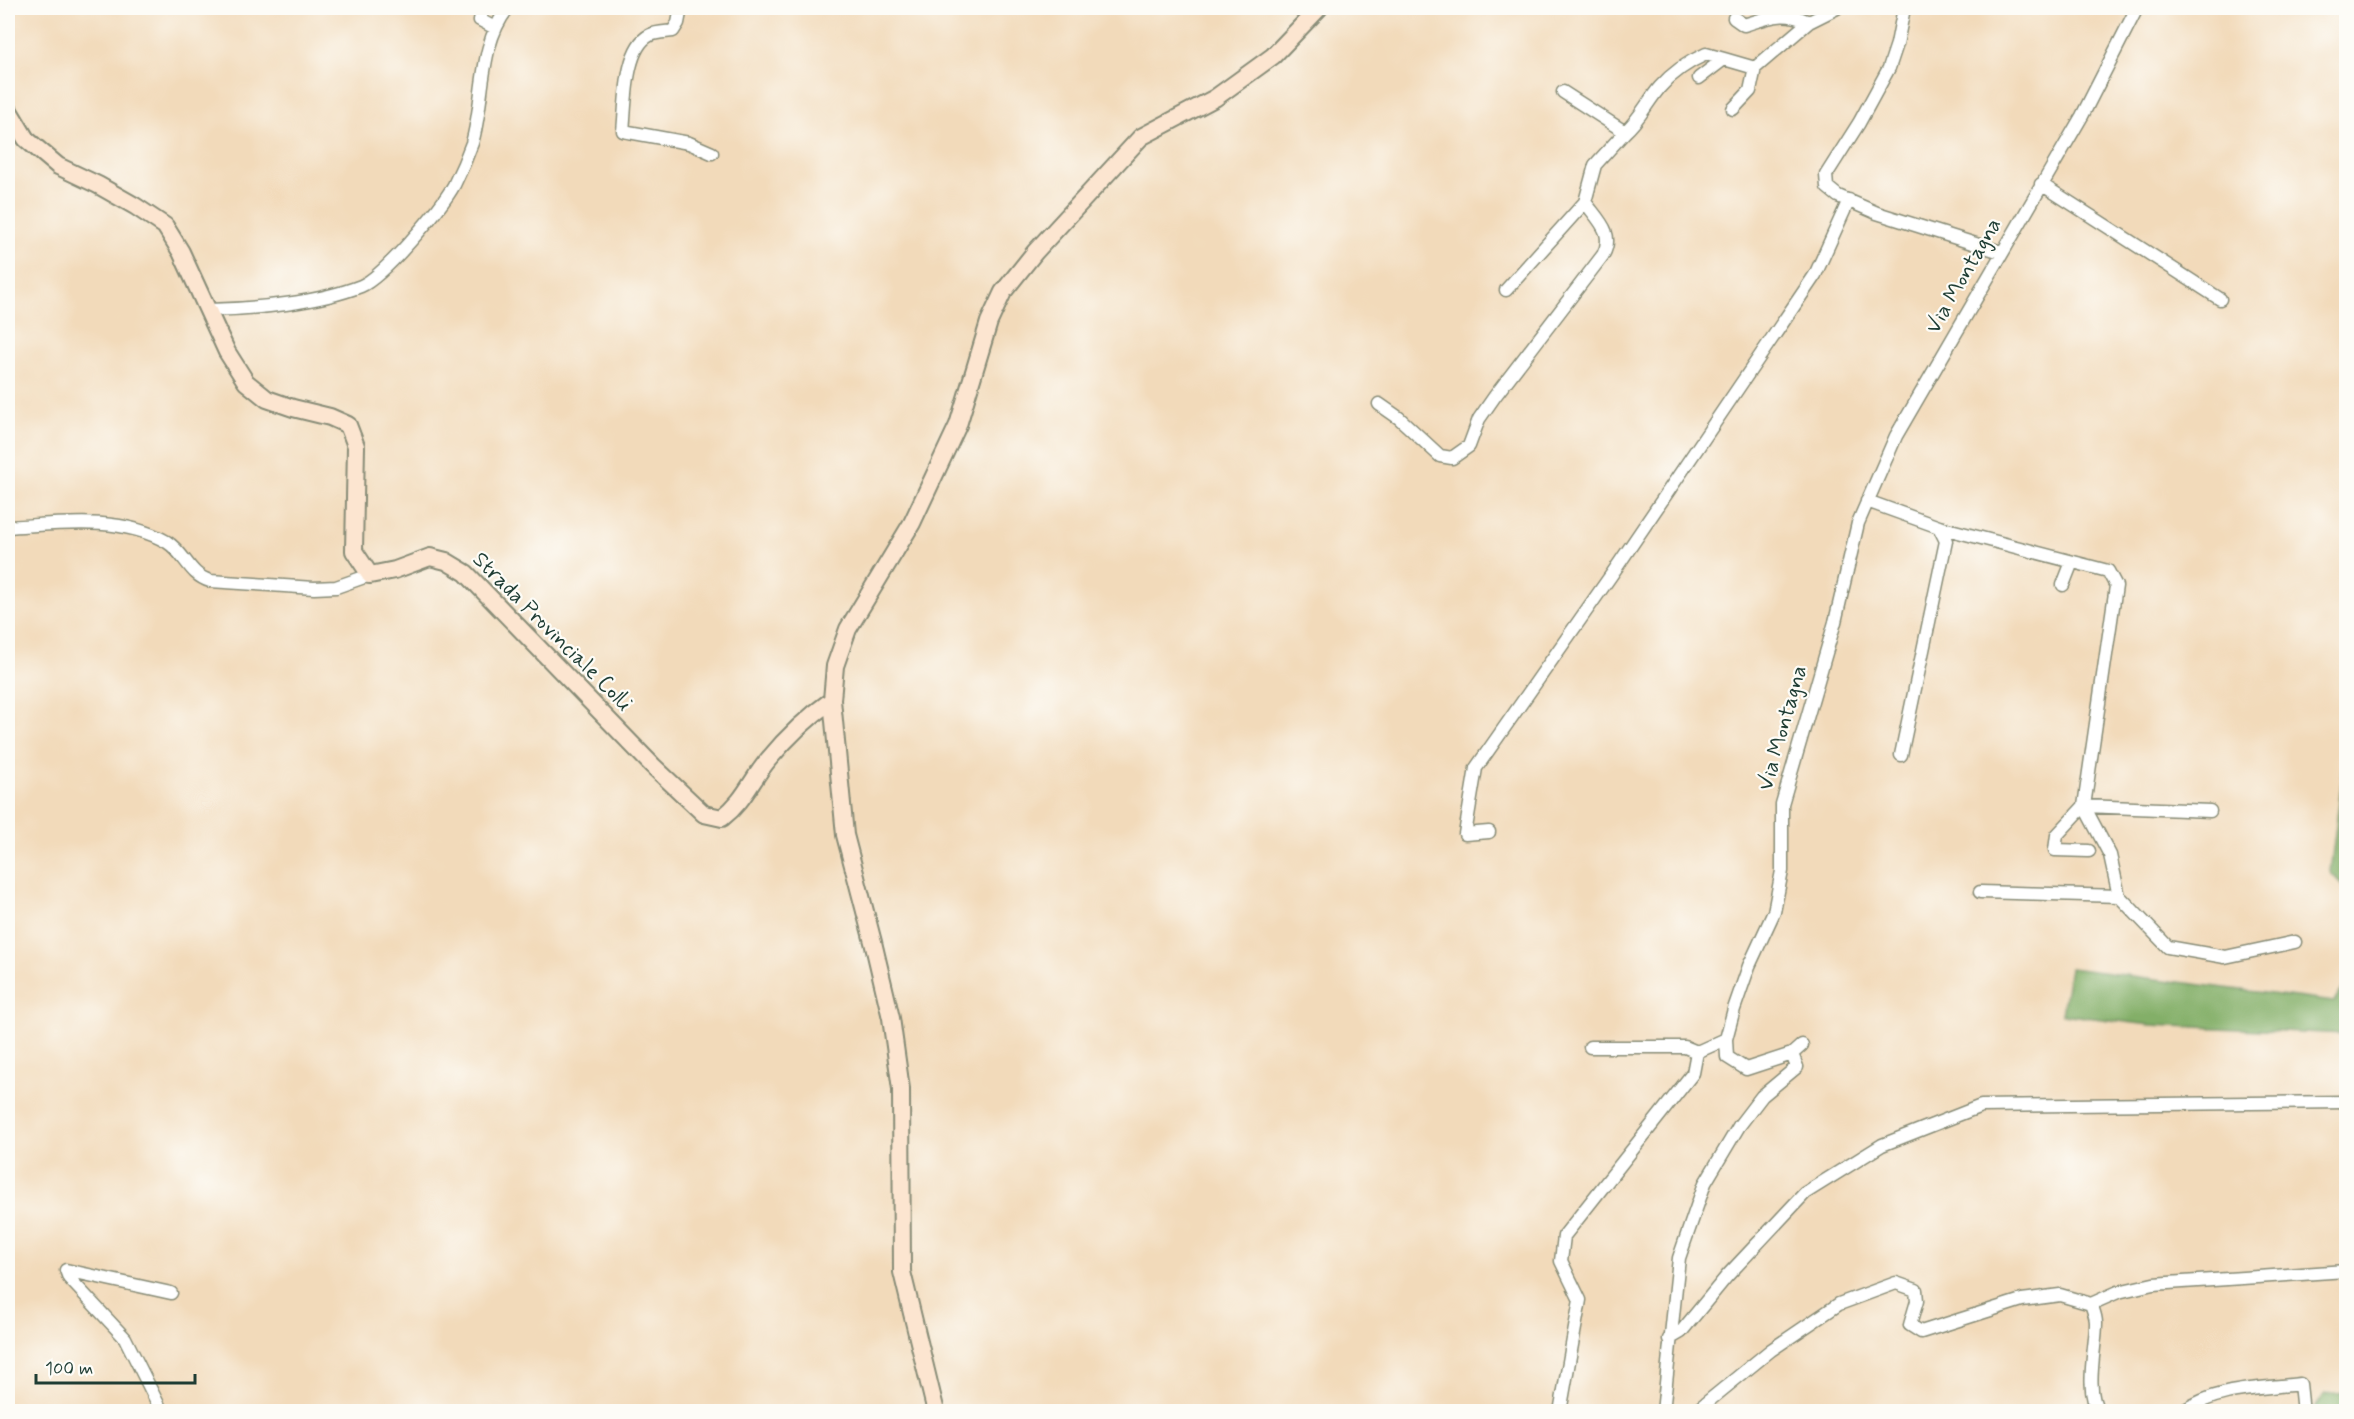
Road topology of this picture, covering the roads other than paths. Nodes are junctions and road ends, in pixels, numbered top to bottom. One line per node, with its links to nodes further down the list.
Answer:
1 (483, 8): 10 (street)
2 (508, 8): 10 (street)
3 (681, 8): 18 (street)
4 (1319, 8): 33 (main road)
5 (1837, 8): 9 (street)
6 (1904, 8): 20 (street)
7 (2137, 8): 19 (street, Via Montagna)
8 (1734, 18): 9 (street)
9 (1809, 22): 12 (street)
10 (495, 28): 25 (street)
11 (1724, 59): 12 (street); 13 (street); 17 (street)
12 (1755, 68): 16 (street)
13 (1699, 78)
14 (1563, 92): 17 (street)
15 (8, 109): 25 (main road)
16 (1733, 109)
17 (1625, 132): 21 (street)
18 (712, 153)
19 (2041, 184): 22 (street, Via Montagna); 24 (street)
20 (1849, 201): 22 (street); 37 (street)
21 (1585, 202): 23 (street); 26 (street)
22 (2001, 252): 27 (street, Via Montagna)
23 (1506, 290)
24 (2220, 299)
25 (208, 310): 31 (main road)
26 (1379, 404)
27 (1867, 501): 29 (street); 42 (street, Via Montagna)
28 (8, 527): 31 (street)
29 (1939, 527): 30 (street); 34 (street)
30 (2072, 562): 32 (street); 35 (street)
31 (370, 575): 33 (main road, Strada Provinciale Colli)
32 (2062, 585)
33 (832, 700): 53 (main road)
34 (1901, 755)
35 (2084, 807): 36 (street); 38 (street); 40 (street)
36 (2210, 811)
37 (1489, 832)
38 (2089, 851)
39 (1980, 892): 40 (street)
40 (2118, 896): 41 (street)
41 (2295, 942)
42 (1726, 1039): 45 (street); 46 (street)
43 (1802, 1045): 46 (street)
44 (1590, 1047): 45 (street)
45 (1697, 1052): 54 (street)
46 (1792, 1054): 51 (street)
47 (2346, 1102): 51 (street)
48 (2346, 1271): 50 (street)
49 (171, 1293): 52 (street)
50 (2091, 1304): 56 (street); 57 (street)
51 (1669, 1339): 55 (street)
52 (162, 1412)
53 (936, 1412)
54 (1560, 1412)
55 (1663, 1412)
56 (1695, 1412)
57 (2099, 1412)
58 (2182, 1412): 59 (street)
59 (2303, 1412)

